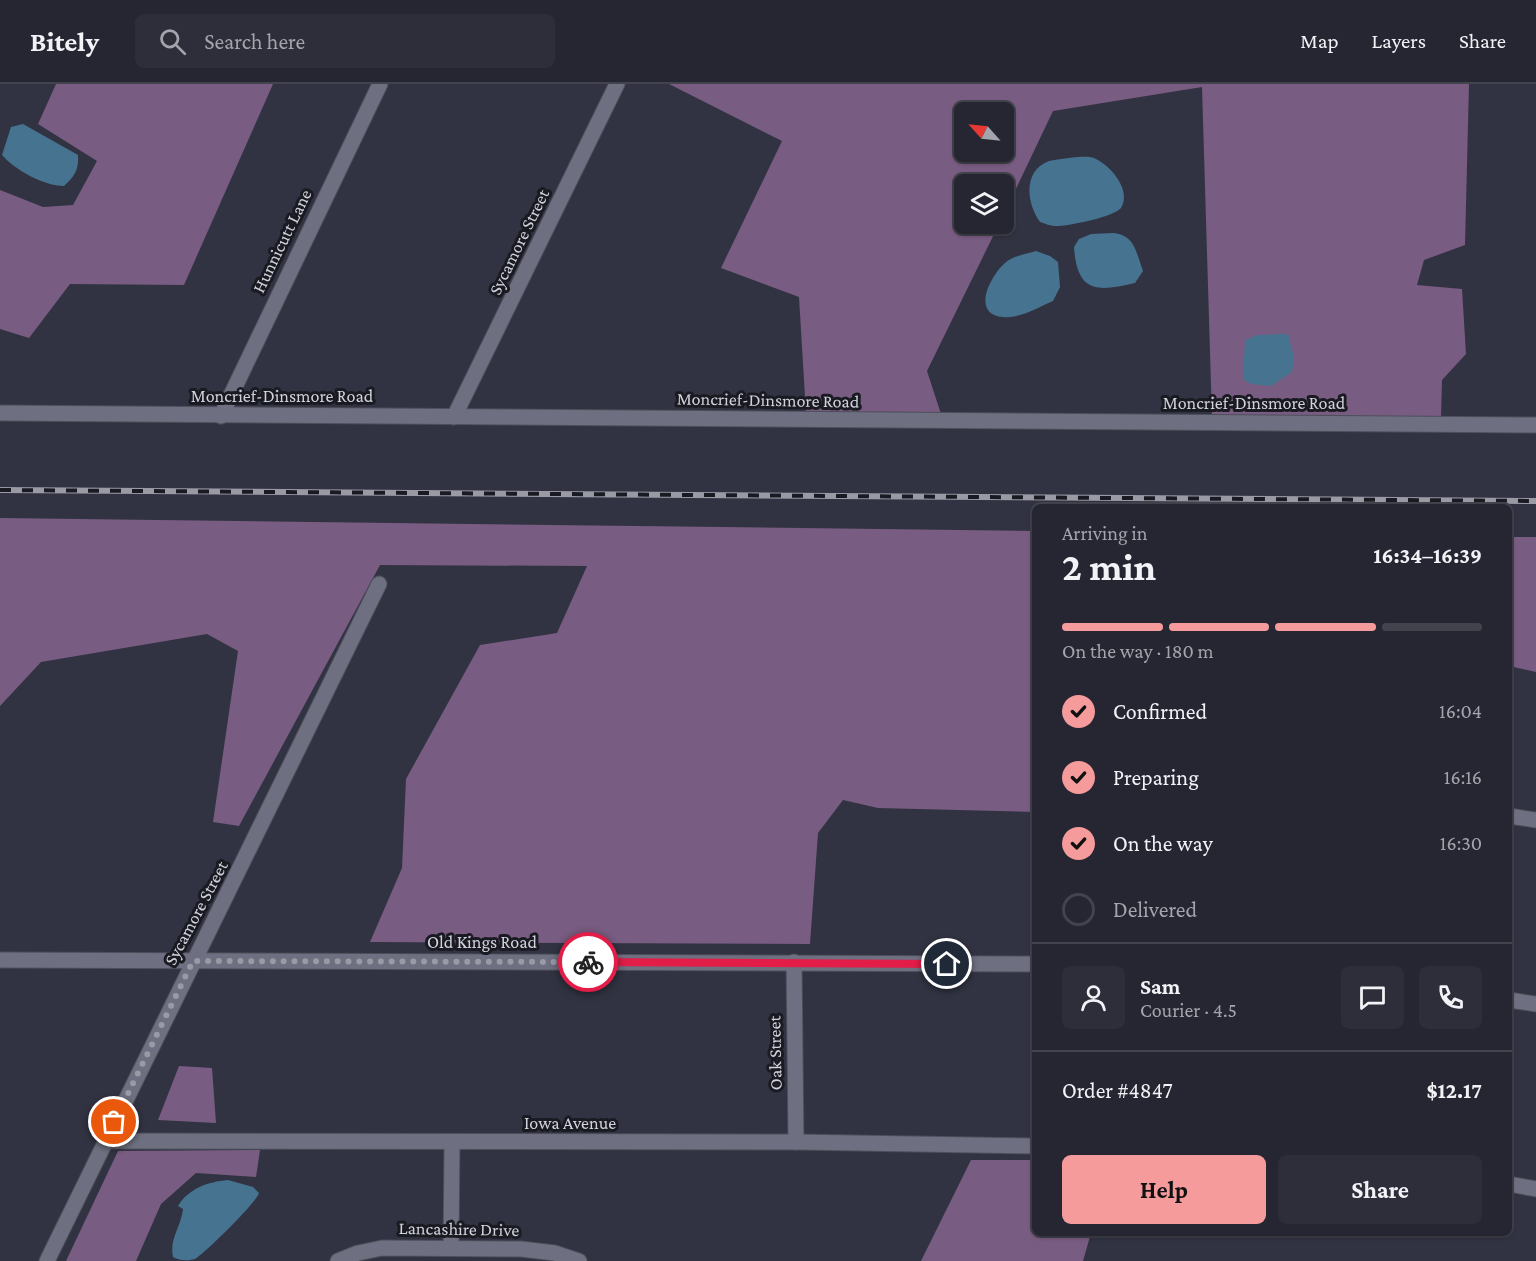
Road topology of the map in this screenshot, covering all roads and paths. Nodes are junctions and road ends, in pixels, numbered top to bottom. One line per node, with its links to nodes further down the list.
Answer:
1 (380, 84): 4 (street, Hunnicutt Lane)
2 (617, 84): 5 (street, Sycamore Street)
3 (0, 413): 4 (street, Moncrief-Dinsmore Road)
4 (221, 416): 5 (street, Moncrief-Dinsmore Road)
5 (454, 417): 6 (street, Moncrief-Dinsmore Road)
6 (1536, 425)
7 (380, 584): 11 (street, Sycamore Street)
8 (1512, 816): 9 (street)
9 (1536, 820)
10 (0, 960): 11 (street, Old Kings Road)
11 (193, 961): 12 (street, Old Kings Road); 16 (street, Sycamore Street)
12 (794, 962): 13 (street, Old Kings Road); 17 (street, Oak Street)
13 (1032, 964)
14 (1512, 1000): 15 (street)
15 (1536, 1004)
16 (105, 1141): 18 (street, Iowa Avenue); 23 (street, Sycamore Street)
17 (796, 1142): 18 (street, Iowa Avenue); 19 (street, Iowa Avenue)
18 (452, 1143): 22 (street)
19 (1032, 1146)
20 (1512, 1185): 21 (street)
21 (1536, 1189)
22 (451, 1248): 24 (street, Lancashire Drive); 25 (street, Lancashire Drive)
23 (47, 1261)
24 (338, 1261)
25 (579, 1261)

